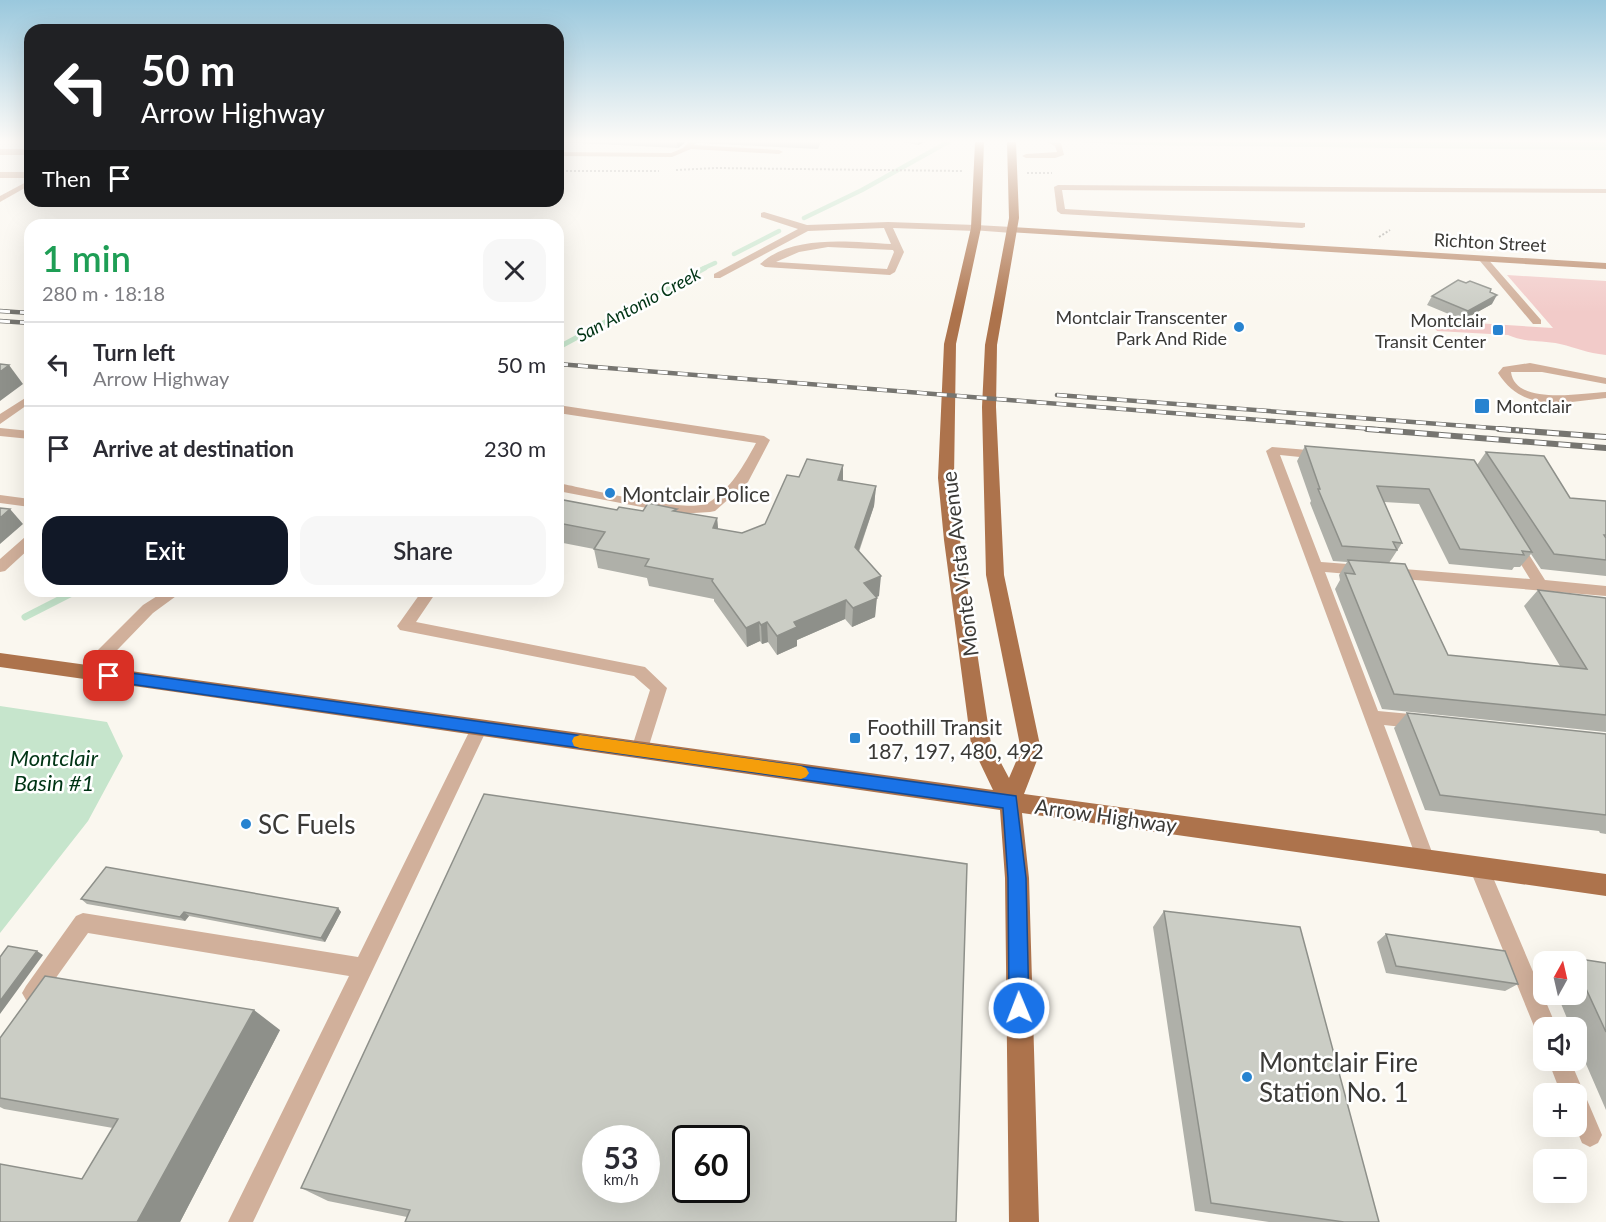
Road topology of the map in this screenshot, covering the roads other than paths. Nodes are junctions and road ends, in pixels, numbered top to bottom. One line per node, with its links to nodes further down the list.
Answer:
1 (977, 199): 8 (main road, Monte Vista Avenue)
2 (1013, 199): 9 (main road, Monte Vista Avenue)
3 (1060, 199): 6 (lane)
4 (764, 215): 7 (lane)
5 (888, 225): 7 (lane); 8 (lane); 10 (lane)
6 (1302, 225)
7 (807, 228): 13 (lane)
8 (976, 228): 9 (street, Richton Street); 40 (main road, Monte Vista Avenue)
9 (1012, 230): 11 (street, Richton Street); 40 (main road, Monte Vista Avenue)
10 (897, 247): 10 (lane)
11 (1483, 259): 12 (street, Richton Street); 14 (lane)
12 (1606, 266)
13 (717, 276)
14 (1537, 322)
15 (1606, 381): 16 (lane)
16 (1606, 396)
17 (24, 402): 19 (lane)
18 (564, 410): 23 (lane)
19 (0, 420)
20 (0, 432): 21 (lane)
21 (24, 434)
22 (1341, 456): 28 (lane)
23 (564, 488)
24 (0, 499): 25 (lane)
25 (24, 502)
26 (1510, 536): 30 (lane)
27 (24, 545): 29 (lane)
28 (1314, 566): 30 (lane); 36 (lane)
29 (0, 567)
30 (1540, 585): 31 (lane)
31 (1603, 595)
32 (167, 597): 35 (lane)
33 (426, 597): 39 (lane)
34 (0, 660): 35 (main road, Arrow Highway)
35 (86, 672): 38 (main road, Arrow Highway)
36 (1372, 717): 37 (lane); 41 (lane)
37 (1440, 724)
38 (480, 727): 39 (main road, Arrow Highway); 44 (lane)
39 (640, 750): 40 (main road, Arrow Highway)
40 (1010, 802): 41 (main road, Arrow Highway); 50 (main road, Monte Vista Avenue)
41 (1426, 860): 42 (main road, Arrow Highway)
42 (1479, 867): 43 (main road, Arrow Highway); 46 (lane)
43 (1606, 885)
44 (363, 968): 45 (lane); 49 (lane)
45 (21, 1010)
46 (1541, 1017)
47 (1587, 1128): 48 (lane)
48 (1590, 1135)
49 (240, 1222)
50 (1024, 1222)

